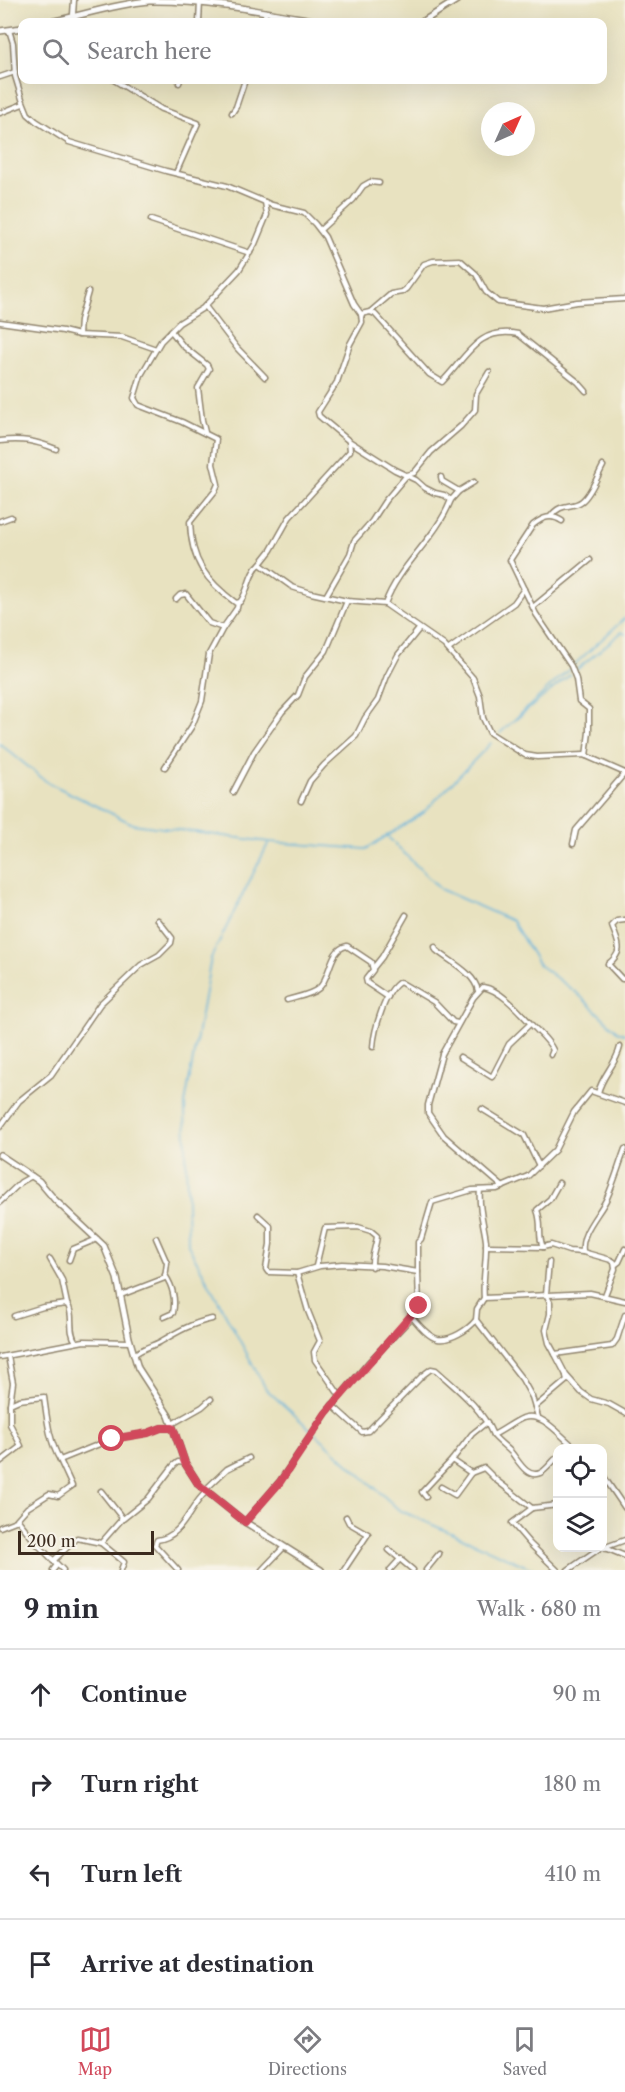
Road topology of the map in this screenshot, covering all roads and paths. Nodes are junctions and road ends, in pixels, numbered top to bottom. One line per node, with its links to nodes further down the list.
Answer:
1 (74, 0): 7 (street)
2 (457, 0): 12 (street)
3 (154, 1): 4 (street); 5 (street)
4 (200, 2): 6 (street); 9 (street)
5 (121, 3): 8 (street)
6 (266, 11): 10 (street); 11 (street)
7 (75, 18)
8 (80, 18)
9 (200, 18)
10 (264, 18)
11 (302, 18)
12 (428, 18)
13 (18, 29): 14 (street)
14 (9, 30): 15 (street); 16 (street)
15 (0, 31)
16 (15, 72): 17 (street); 20 (street)
17 (0, 77)
18 (120, 84): 23 (street)
19 (244, 84): 22 (street)
20 (23, 104): 21 (street); 23 (street)
21 (0, 113)
22 (231, 113)
23 (176, 174): 25 (street)
24 (379, 183): 27 (street)
25 (265, 202): 27 (street); 28 (street)
26 (151, 220): 28 (street)
27 (320, 230): 33 (street)
28 (250, 253): 31 (street)
29 (88, 292): 36 (street)
30 (625, 299): 32 (street)
31 (205, 306): 35 (street); 39 (street)
32 (370, 312): 33 (street); 40 (street)
33 (361, 314): 43 (street)
34 (0, 322): 36 (street)
35 (171, 331): 37 (street); 41 (street)
36 (79, 335): 37 (street)
37 (156, 349): 41 (street)
38 (489, 372): 46 (street)
39 (265, 377)
40 (586, 391)
41 (205, 432): 61 (street)
42 (0, 441): 44 (street)
43 (349, 441): 46 (street); 56 (street)
44 (56, 449)
45 (603, 466): 52 (street)
46 (407, 475): 50 (street); 58 (street)
47 (441, 477): 49 (street)
48 (474, 482): 49 (street)
49 (459, 491): 50 (street)
50 (451, 500): 62 (street)
51 (11, 516): 53 (street)
52 (550, 516): 54 (street); 57 (street)
53 (0, 521)
54 (562, 521)
55 (590, 560): 63 (street)
56 (260, 564): 58 (street); 61 (street)
57 (524, 589): 63 (street); 66 (street)
58 (326, 596): 60 (street)
59 (176, 598): 64 (street)
60 (347, 601): 62 (street); 70 (street)
61 (238, 603): 64 (street)
62 (385, 604): 65 (street)
63 (533, 607): 67 (street)
64 (223, 628): 68 (street)
65 (419, 629): 66 (street); 71 (street)
66 (448, 649): 67 (street)
67 (586, 756): 69 (street)
68 (165, 767)
69 (625, 773): 72 (street)
70 (233, 792)
71 (301, 801)
72 (573, 844)
73 (406, 915): 77 (street)
74 (158, 920): 91 (street)
75 (625, 920): 78 (street)
76 (435, 947): 79 (street)
77 (373, 967): 80 (street); 81 (street)
78 (625, 979)
79 (478, 991): 82 (street); 83 (street)
80 (388, 997): 82 (street); 84 (street)
81 (288, 1000)
82 (459, 1023): 97 (street)
83 (530, 1024): 86 (street); 87 (street)
84 (373, 1047)
85 (620, 1047): 88 (street)
86 (551, 1055)
87 (459, 1057)
88 (598, 1093): 89 (street); 94 (street)
89 (625, 1103)
90 (482, 1109): 94 (street)
91 (0, 1127)
92 (625, 1149): 106 (street)
93 (0, 1155): 95 (street)
94 (539, 1166): 97 (street)
95 (33, 1176): 99 (street); 102 (street)
96 (559, 1183): 104 (street)
97 (503, 1187): 98 (street)
98 (480, 1190): 103 (street); 113 (street)
99 (0, 1202)
100 (258, 1215): 114 (street)
101 (156, 1238): 115 (street)
102 (97, 1239): 108 (street); 117 (street)
103 (486, 1246): 104 (street); 119 (street)
104 (543, 1247): 106 (street)
105 (625, 1249): 110 (street)
106 (583, 1252): 110 (street)
107 (50, 1258): 121 (street)
108 (69, 1260)
109 (549, 1262): 116 (street)
110 (615, 1265): 118 (street)
111 (316, 1266): 112 (street); 112 (street); 114 (street)
112 (372, 1267): 113 (street)
113 (418, 1272): 125 (street)
114 (297, 1273): 135 (street)
115 (165, 1275): 117 (street); 124 (street)
116 (546, 1294): 118 (street); 119 (street); 130 (street)
117 (121, 1295): 129 (street)
118 (604, 1295): 120 (street)
119 (484, 1298): 127 (street)
120 (625, 1301)
121 (67, 1304): 123 (street); 128 (street)
122 (625, 1315): 130 (street)
123 (14, 1316)
124 (164, 1317)
125 (412, 1317): 127 (street); 135 (street)
126 (213, 1319): 131 (street)
127 (476, 1320): 139 (street)
128 (76, 1342): 129 (street); 132 (street)
129 (131, 1342): 131 (street)
130 (555, 1354): 134 (street)
131 (134, 1355): 143 (street)
132 (8, 1356): 133 (street); 137 (street)
133 (0, 1357)
134 (566, 1376): 139 (street); 140 (street)
135 (340, 1396): 138 (street)
136 (211, 1399): 143 (street)
137 (10, 1404): 147 (street); 150 (street)
138 (332, 1406): 142 (street); 164 (street)
139 (535, 1407): 141 (street)
140 (625, 1413)
141 (538, 1418): 144 (street); 145 (street)
142 (487, 1422): 144 (street); 148 (street)
143 (172, 1426): 147 (street); 151 (street)
144 (494, 1435): 149 (street)
145 (568, 1443)
146 (249, 1458): 156 (street)
147 (60, 1460): 162 (street)
148 (452, 1460): 152 (street); 157 (street)
149 (553, 1461)
150 (0, 1462)
151 (185, 1463): 156 (street); 163 (street)
152 (471, 1473): 154 (street); 160 (street)
153 (607, 1480): 159 (street)
154 (441, 1487)
155 (102, 1491): 163 (street)
156 (206, 1491): 164 (street); 181 (street)
157 (426, 1497)
158 (553, 1505): 160 (street)
159 (625, 1508)
160 (532, 1509): 188 (street)
161 (346, 1517): 184 (street)
162 (17, 1519): 165 (street); 176 (street)
163 (123, 1519): 167 (street)
164 (245, 1522): 169 (street)
165 (0, 1527)
166 (625, 1540): 168 (street)
167 (101, 1543): 176 (street); 180 (street)
168 (607, 1546)
169 (284, 1547): 182 (street); 183 (street)
170 (389, 1550): 175 (street)
171 (607, 1550): 174 (street)
172 (594, 1552): 189 (street)
173 (439, 1554): 187 (street)
174 (625, 1556)
175 (401, 1558): 185 (street); 186 (street)
176 (53, 1561): 177 (street)
177 (57, 1565): 178 (street); 179 (street)
178 (53, 1570)
179 (63, 1570)
180 (121, 1570)
181 (178, 1570)
182 (262, 1570)
183 (321, 1570)
184 (344, 1570)
185 (390, 1570)
186 (413, 1570)
187 (426, 1570)
188 (557, 1570)
189 (568, 1570)

